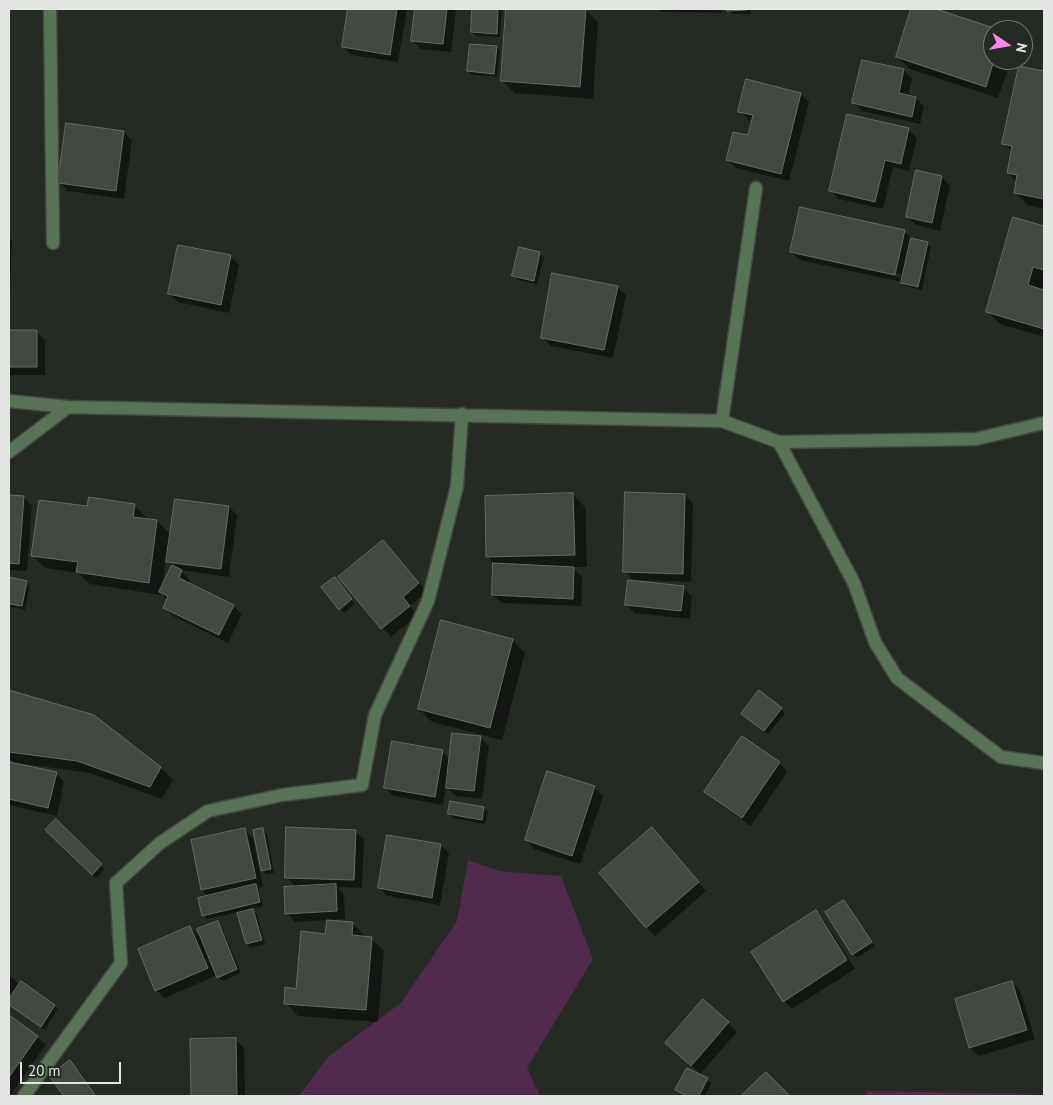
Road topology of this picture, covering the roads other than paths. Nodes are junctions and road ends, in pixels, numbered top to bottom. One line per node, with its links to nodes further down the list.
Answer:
1 (50, 9): 3 (street)
2 (756, 188): 7 (street)
3 (53, 243)
4 (9, 401): 5 (street)
5 (68, 407): 6 (street); 10 (street)
6 (462, 414): 7 (street); 12 (street)
7 (722, 421): 9 (street)
8 (1044, 423): 9 (street)
9 (779, 442): 11 (street)
10 (9, 452)
11 (1044, 763)
12 (24, 1096)

